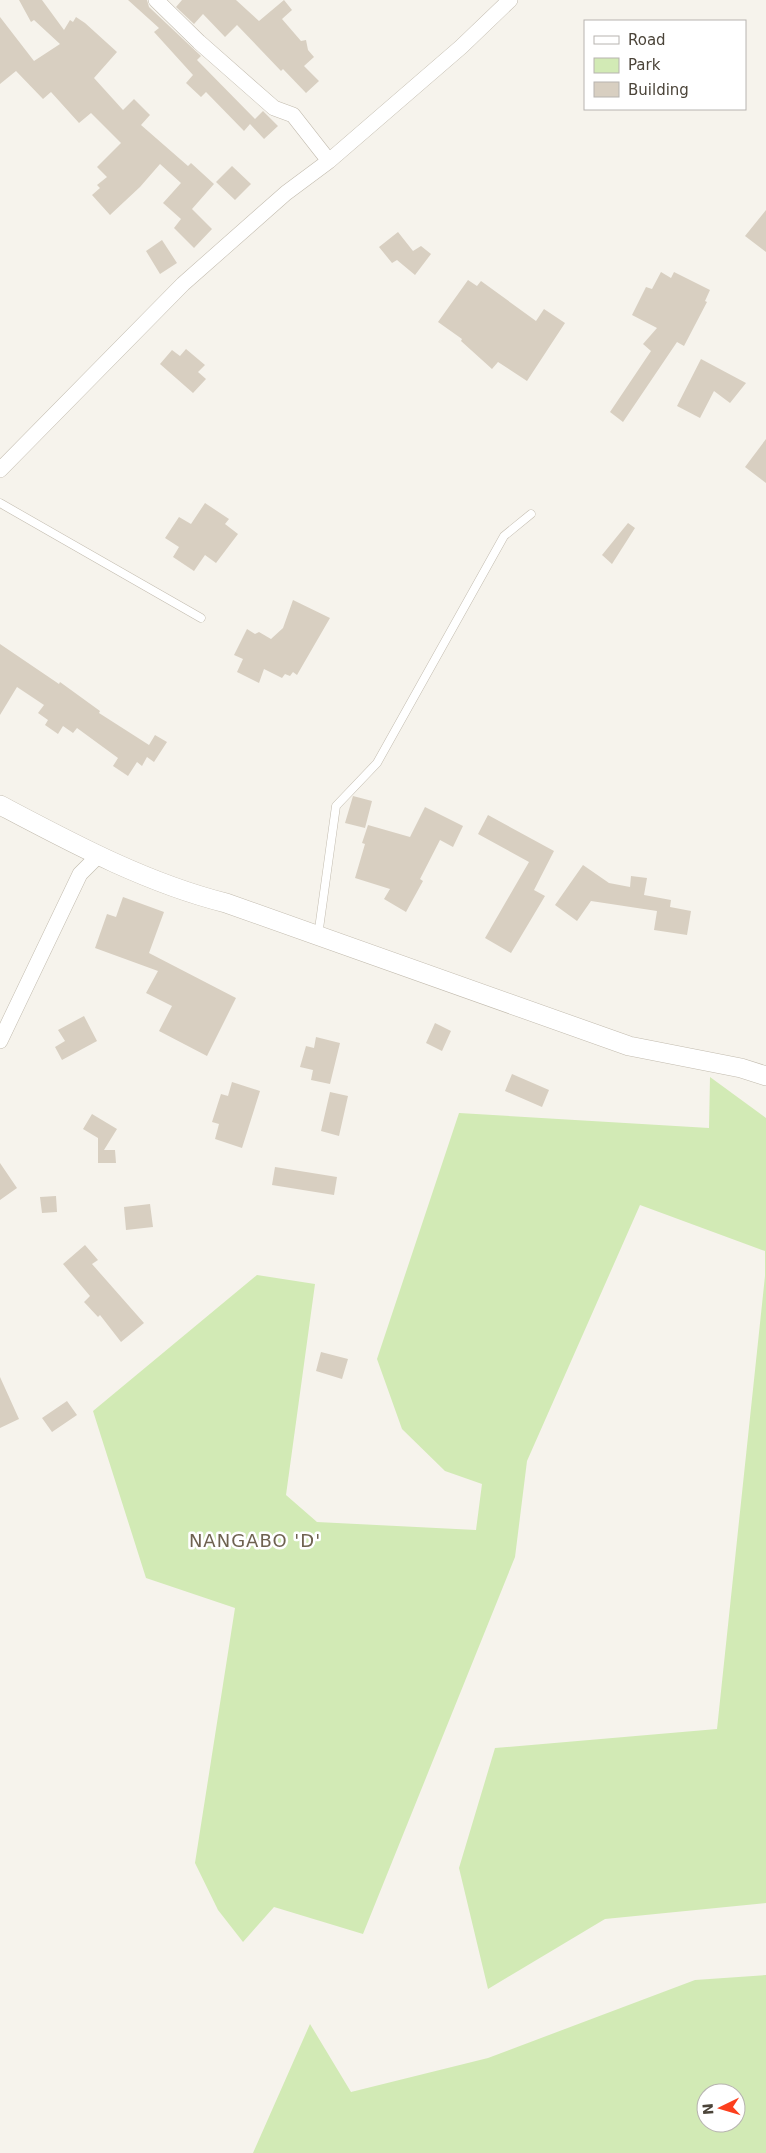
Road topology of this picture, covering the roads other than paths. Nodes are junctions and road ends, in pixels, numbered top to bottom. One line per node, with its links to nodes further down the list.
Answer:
1 (156, 0): 3 (street)
2 (510, 0): 3 (street)
3 (329, 161): 4 (street)
4 (0, 470)
5 (0, 503): 7 (lane)
6 (531, 514): 10 (lane)
7 (200, 618)
8 (0, 805): 9 (street)
9 (99, 855): 10 (street); 11 (street)
10 (318, 936): 12 (street)
11 (0, 1042)
12 (766, 1076)

